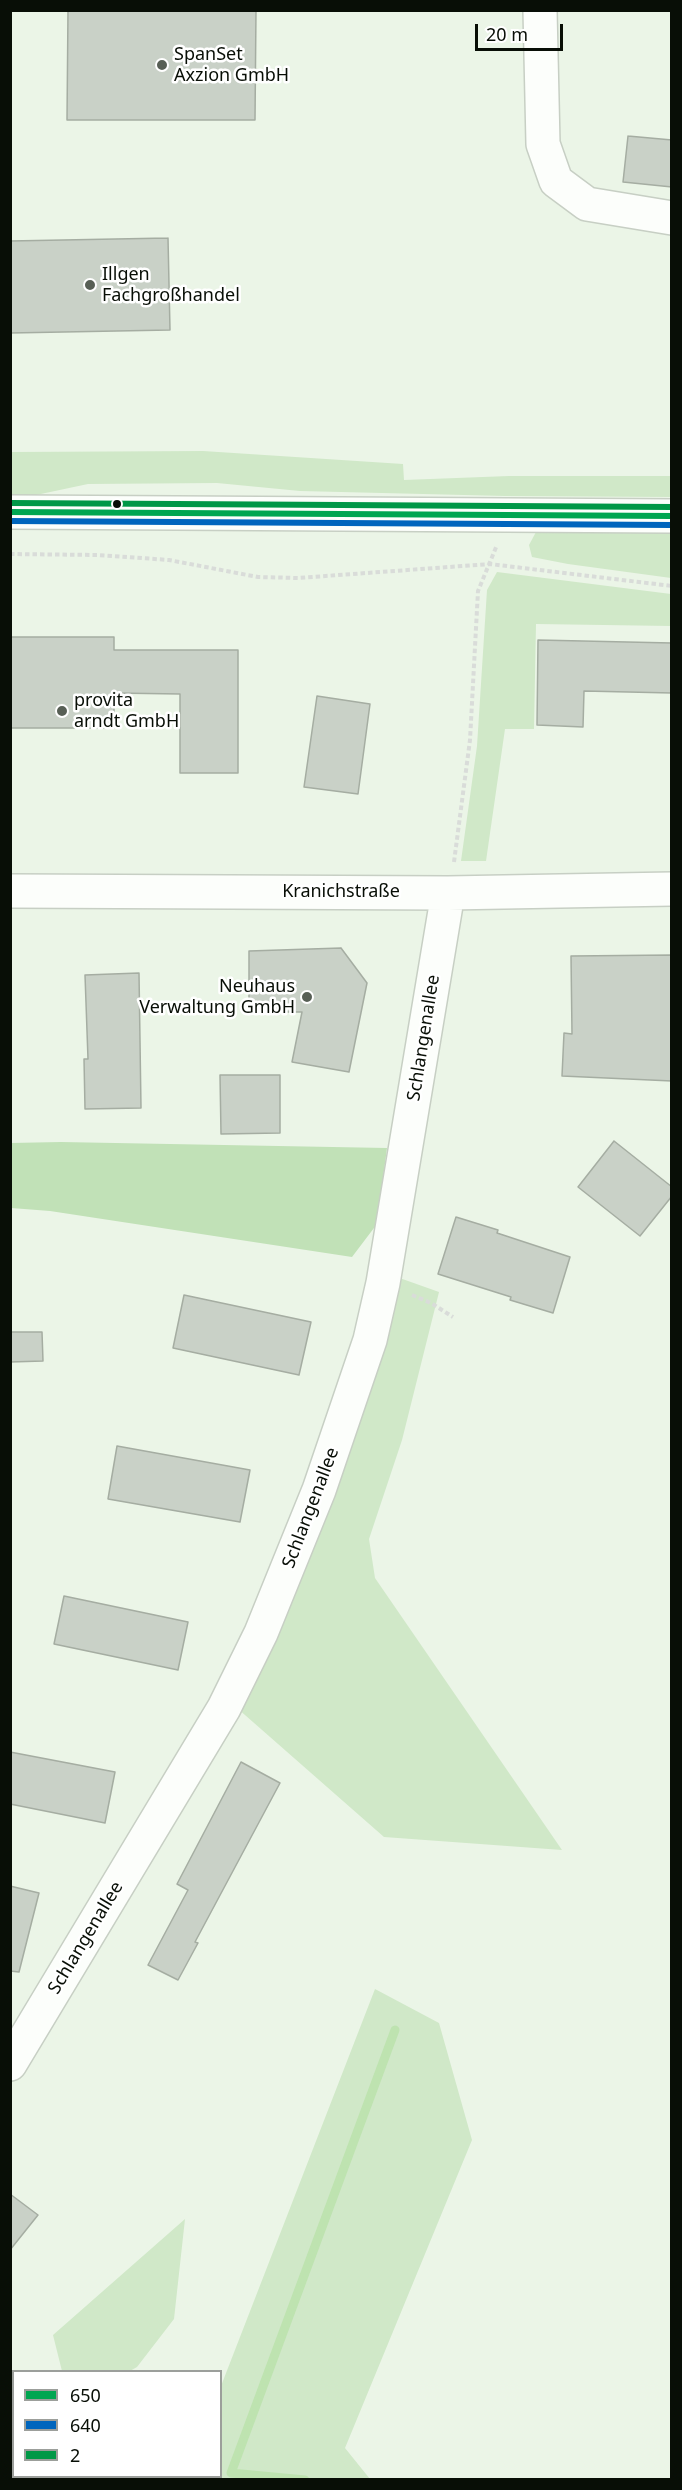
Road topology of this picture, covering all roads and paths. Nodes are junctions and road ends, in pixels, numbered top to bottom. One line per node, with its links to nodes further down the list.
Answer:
1 (540, 10): 2 (street)
2 (672, 218)
3 (10, 512): 4 (street)
4 (506, 516): 5 (street); 7 (path)
5 (672, 516)
6 (10, 555): 7 (path)
7 (490, 564): 8 (path); 11 (path)
8 (672, 586)
9 (672, 889): 11 (street, Kranichstraße)
10 (10, 891): 11 (street, Kranichstraße)
11 (448, 893): 14 (street, Schlangenallee)
12 (430, 1303): 13 (path)
13 (453, 1317)
14 (10, 2064)

